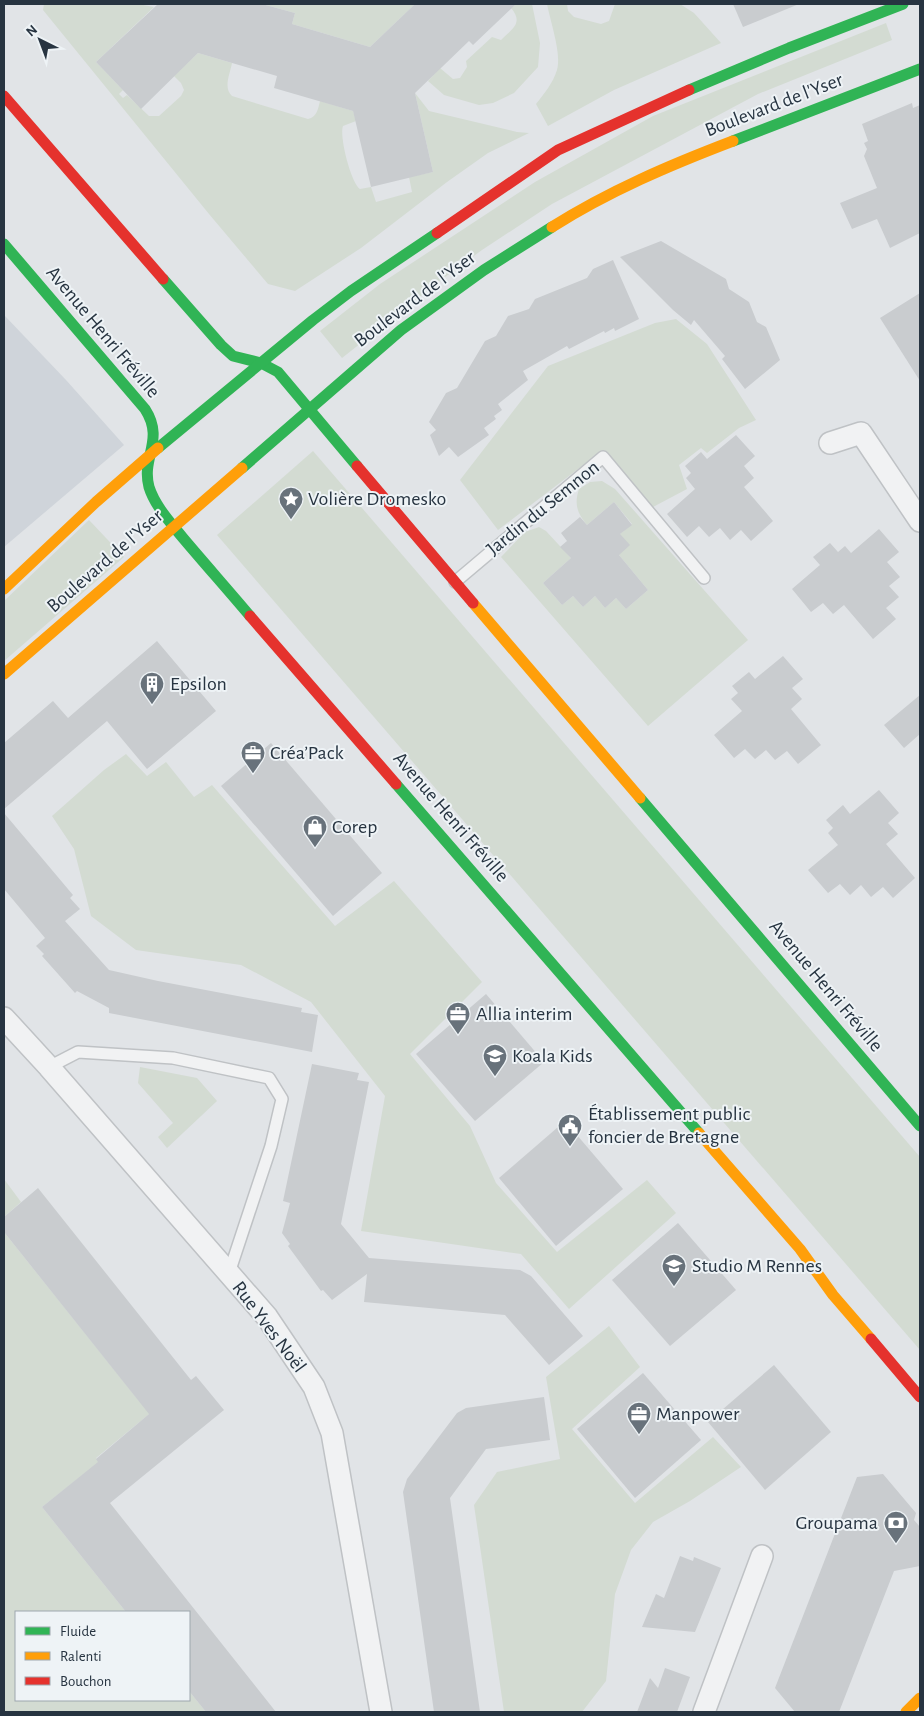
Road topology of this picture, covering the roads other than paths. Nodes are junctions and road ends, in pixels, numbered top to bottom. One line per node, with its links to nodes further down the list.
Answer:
1 (904, 4): 5 (main road, Boulevard de l'Yser)
2 (920, 69): 6 (main road, Boulevard de l'Yser)
3 (4, 96): 5 (main road, Avenue Henri Fréville)
4 (4, 244): 8 (main road, Avenue Henri Fréville)
5 (261, 363): 6 (main road, Avenue Henri Fréville); 8 (main road, Boulevard de l'Yser)
6 (309, 409): 10 (main road, Boulevard de l'Yser); 12 (main road, Avenue Henri Fréville)
7 (830, 442): 9 (street)
8 (149, 456): 10 (main road, Avenue Henri Fréville); 13 (main road, Boulevard de l'Yser)
9 (920, 521)
10 (174, 526): 14 (main road, Boulevard de l'Yser); 19 (main road, Avenue Henri Fréville)
11 (704, 578): 12 (lane, Jardin du Semnon)
12 (455, 582): 17 (main road, Avenue Henri Fréville)
13 (4, 589)
14 (4, 674)
15 (4, 1018): 16 (street, Rue Yves Noël)
16 (49, 1067): 18 (street, Rue Yves Noël); 18 (lane)
17 (920, 1126)
18 (229, 1273): 22 (street, Rue Yves Noël)
19 (920, 1397)
20 (762, 1556): 23 (street)
21 (920, 1698): 24 (main road)
22 (381, 1712)
23 (704, 1712)
24 (906, 1712)

